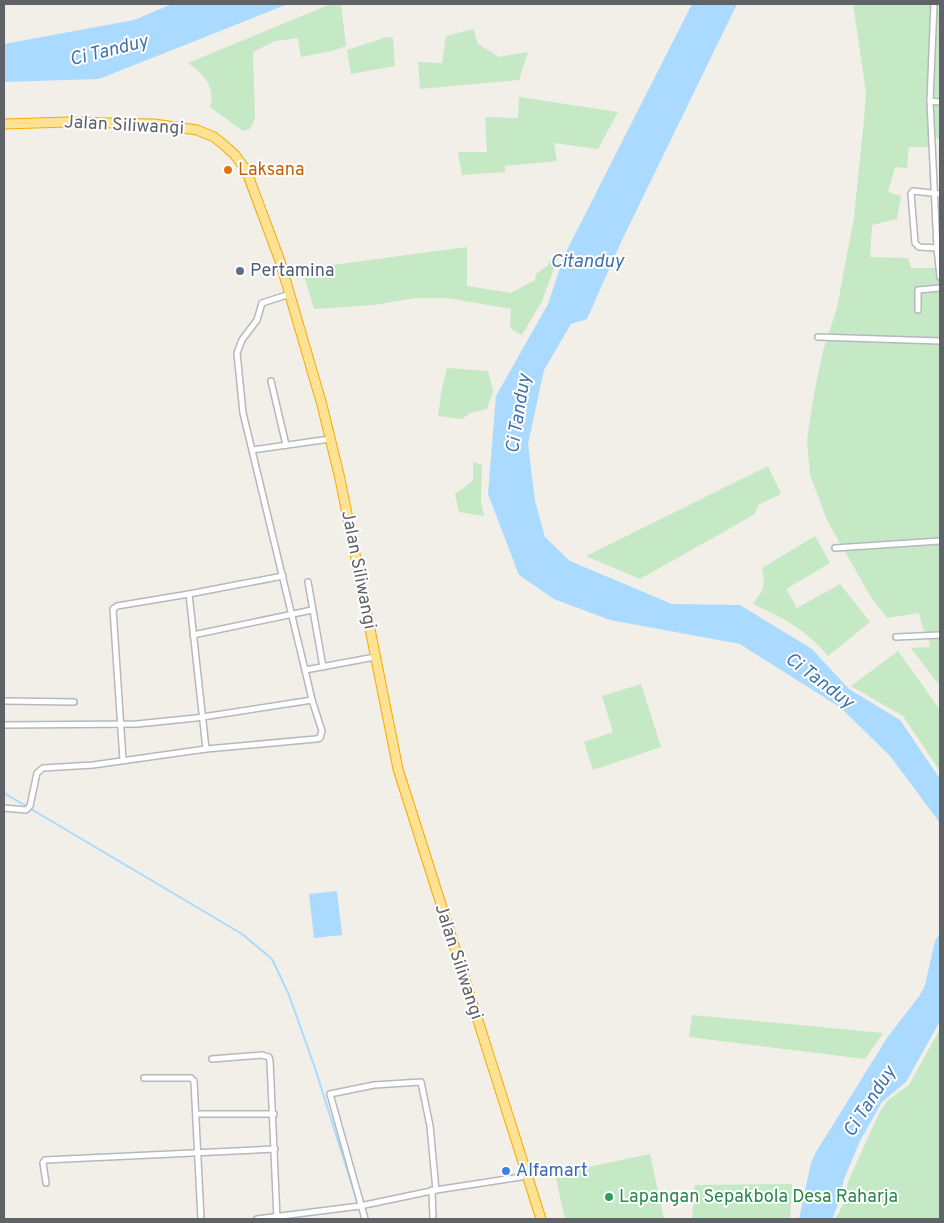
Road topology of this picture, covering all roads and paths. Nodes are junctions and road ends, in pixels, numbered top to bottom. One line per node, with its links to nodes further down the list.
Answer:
1 (934, 4): 2 (street)
2 (930, 101): 3 (street); 5 (street)
3 (940, 102)
4 (4, 124): 9 (highway, Jalan Siliwangi)
5 (937, 194): 6 (street); 6 (street)
6 (937, 248): 7 (street)
7 (940, 277)
8 (940, 288): 10 (street)
9 (290, 294): 14 (highway, Jalan Siliwangi); 16 (street)
10 (918, 310)
11 (818, 337): 12 (street)
12 (940, 341)
13 (270, 381): 15 (street)
14 (330, 439): 15 (street); 27 (highway, Jalan Siliwangi)
15 (286, 445): 16 (street)
16 (252, 450): 19 (street)
17 (940, 541): 18 (street)
18 (834, 548)
19 (283, 576): 21 (street); 23 (street)
20 (308, 582): 22 (street)
21 (189, 594): 25 (street); 35 (street)
22 (312, 610): 23 (street); 28 (street)
23 (291, 615): 25 (street); 29 (street)
24 (940, 634): 26 (street)
25 (193, 635): 33 (street)
26 (896, 637)
27 (375, 657): 28 (street); 45 (highway, Jalan Siliwangi)
28 (323, 667): 29 (street)
29 (305, 670): 30 (street)
30 (312, 700): 33 (street); 36 (street)
31 (4, 701): 32 (street)
32 (74, 702)
33 (201, 717): 35 (street); 36 (street)
34 (4, 724): 35 (street)
35 (120, 725): 37 (street)
36 (206, 749): 37 (street)
37 (123, 760): 38 (street)
38 (4, 808)
39 (212, 1058): 42 (street)
40 (144, 1078): 41 (street)
41 (197, 1114): 42 (street); 44 (street)
42 (274, 1114): 43 (street)
43 (275, 1149): 44 (street); 49 (street)
44 (199, 1154): 46 (street); 50 (street)
45 (528, 1176): 47 (street); 54 (highway, Jalan Siliwangi)
46 (46, 1183)
47 (434, 1190): 48 (street); 48 (street); 53 (street)
48 (360, 1206): 49 (street); 52 (street)
49 (277, 1218): 51 (street)
50 (200, 1219)
51 (257, 1219)
52 (365, 1219)
53 (433, 1219)
54 (541, 1219)

